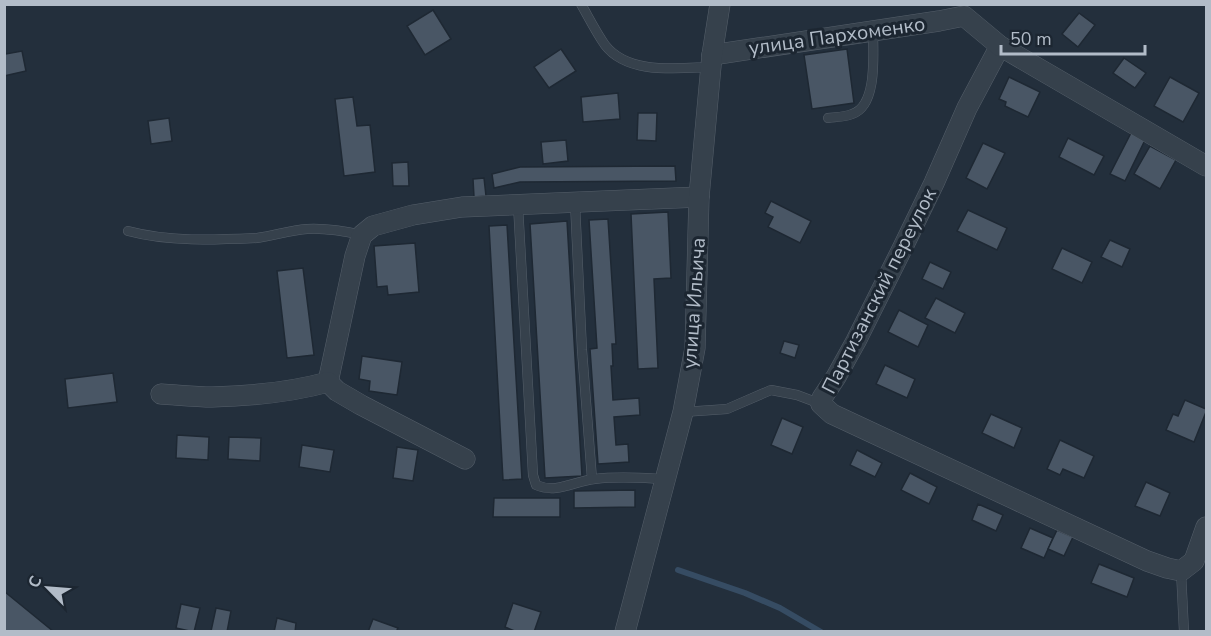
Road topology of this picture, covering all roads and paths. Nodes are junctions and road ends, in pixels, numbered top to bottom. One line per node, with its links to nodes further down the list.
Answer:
1 (581, 4): 6 (lane)
2 (720, 4): 6 (street, улица Ильича)
3 (969, 10): 4 (street, улица Пархоменко); 5 (street, улица Пархоменко)
4 (873, 31): 6 (street, улица Пархоменко); 7 (lane)
5 (1000, 46): 8 (street, улица Пархоменко); 16 (street, Партизанский переулок)
6 (712, 61): 9 (street, улица Ильича)
7 (828, 118)
8 (1206, 166)
9 (699, 197): 10 (street); 17 (street, улица Ильича)
10 (575, 203): 11 (street); 19 (lane)
11 (518, 205): 13 (street); 19 (lane)
12 (128, 231): 13 (lane)
13 (362, 235): 14 (street)
14 (327, 382): 15 (street); 18 (street)
15 (161, 394)
16 (821, 404): 17 (lane); 22 (street, Партизанский переулок)
17 (683, 412): 20 (street, улица Ильича)
18 (465, 459)
19 (592, 479): 20 (lane)
20 (666, 479): 23 (street, улица Ильича)
21 (1206, 526): 22 (street)
22 (1181, 571): 24 (lane)
23 (626, 632)
24 (1184, 632)

